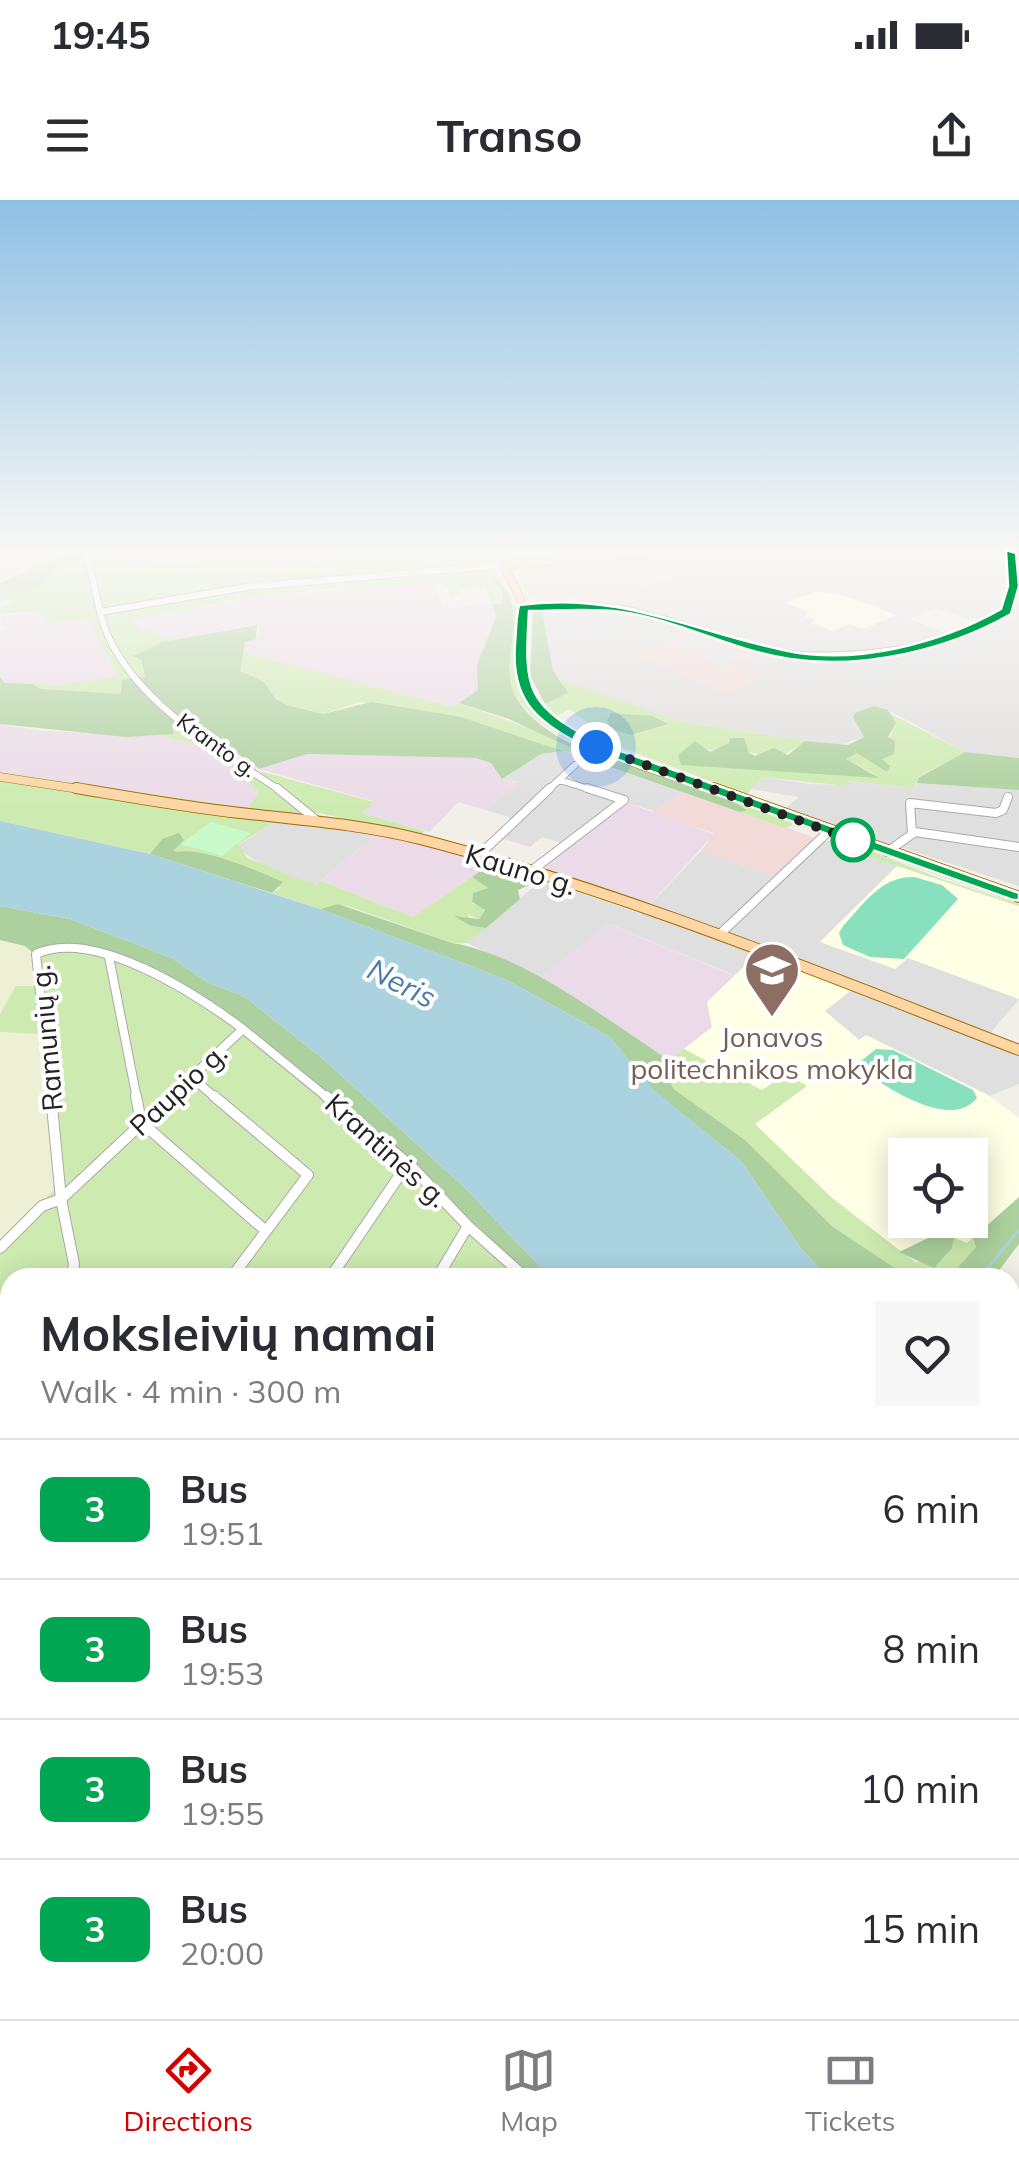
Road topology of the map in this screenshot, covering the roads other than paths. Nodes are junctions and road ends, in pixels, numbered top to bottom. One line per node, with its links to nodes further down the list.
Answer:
1 (110, 638): 9 (street, Kranto g.)
2 (523, 638): 10 (main road)
3 (724, 638): 4 (street)
4 (940, 638)
5 (575, 765): 7 (street)
6 (0, 778): 9 (main road, Kauno g.)
7 (560, 780): 14 (street); 15 (street)
8 (1008, 797): 11 (street)
9 (315, 819): 14 (main road, Kauno g.)
10 (830, 831): 13 (main road); 17 (street)
11 (912, 833): 12 (street); 13 (street)
12 (1019, 847)
13 (888, 852): 16 (main road)
14 (478, 856): 15 (main road, Kauno g.)
15 (532, 871): 17 (main road, Kauno g.)
16 (1019, 896)
17 (719, 936): 20 (main road, Kauno g.)
18 (109, 957): 19 (street, Paupio g.); 22 (street); 24 (street, Ramunių g.)
19 (242, 1030): 21 (street, Paupio g.); 23 (street, Krantinės g.)
20 (1019, 1050)
21 (190, 1076): 22 (street, Paupio g.); 26 (street)
22 (141, 1122): 24 (street, Paupio g.); 26 (street)
23 (408, 1163): 25 (street, Krantinės g.); 30 (street)
24 (61, 1199): 27 (street, Paupio g.); 28 (street)
25 (468, 1226): 31 (street); 32 (street, Krantinės g.)
26 (266, 1230): 29 (street)
27 (0, 1248)
28 (73, 1268)
29 (238, 1268)
30 (337, 1268)
31 (443, 1268)
32 (515, 1268)

